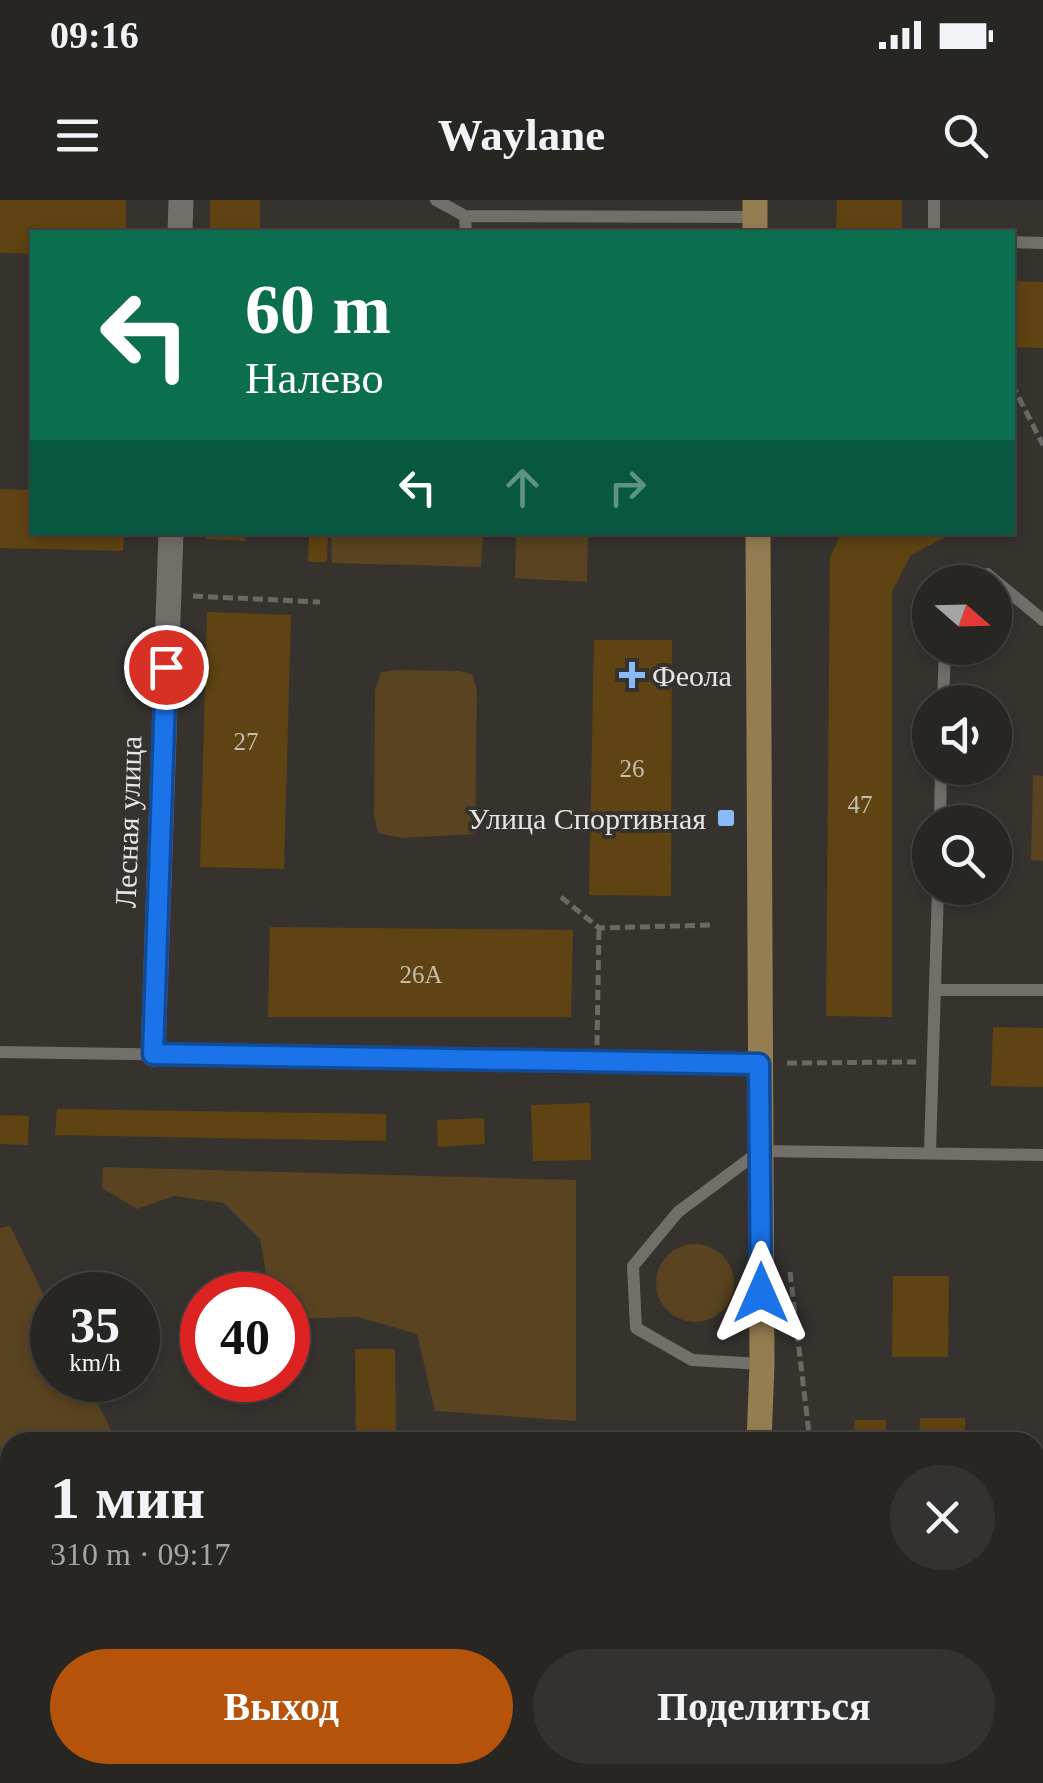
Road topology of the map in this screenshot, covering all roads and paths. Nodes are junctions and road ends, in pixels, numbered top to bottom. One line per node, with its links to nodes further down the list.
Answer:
1 (181, 200): 6 (street)
2 (436, 200): 4 (lane)
3 (934, 200): 8 (lane)
4 (465, 216): 5 (lane); 7 (lane)
5 (755, 217)
6 (180, 230)
7 (466, 230)
8 (934, 230)
9 (1015, 242): 10 (lane)
10 (1043, 243)
11 (1015, 390): 12 (path)
12 (1043, 444)
13 (171, 535): 16 (street, Лесная улица)
14 (758, 535): 30 (street)
15 (1012, 594): 18 (lane)
16 (169, 595): 17 (path); 26 (street, Лесная улица)
17 (320, 602)
18 (1043, 620)
19 (561, 898): 22 (path)
20 (938, 905): 23 (lane)
21 (714, 926): 22 (path)
22 (599, 928): 28 (path)
23 (935, 990): 24 (lane); 27 (lane)
24 (1043, 990)
25 (0, 1052): 26 (lane)
26 (153, 1054): 28 (lane)
27 (934, 1061): 29 (path); 32 (lane)
28 (597, 1062): 30 (lane)
29 (788, 1063)
30 (759, 1064): 31 (street)
31 (760, 1151): 32 (lane); 35 (street); 35 (lane)
32 (930, 1152): 33 (lane)
33 (1043, 1155)
34 (790, 1259): 37 (path)
35 (762, 1364): 36 (street)
36 (759, 1432)
37 (809, 1432)

